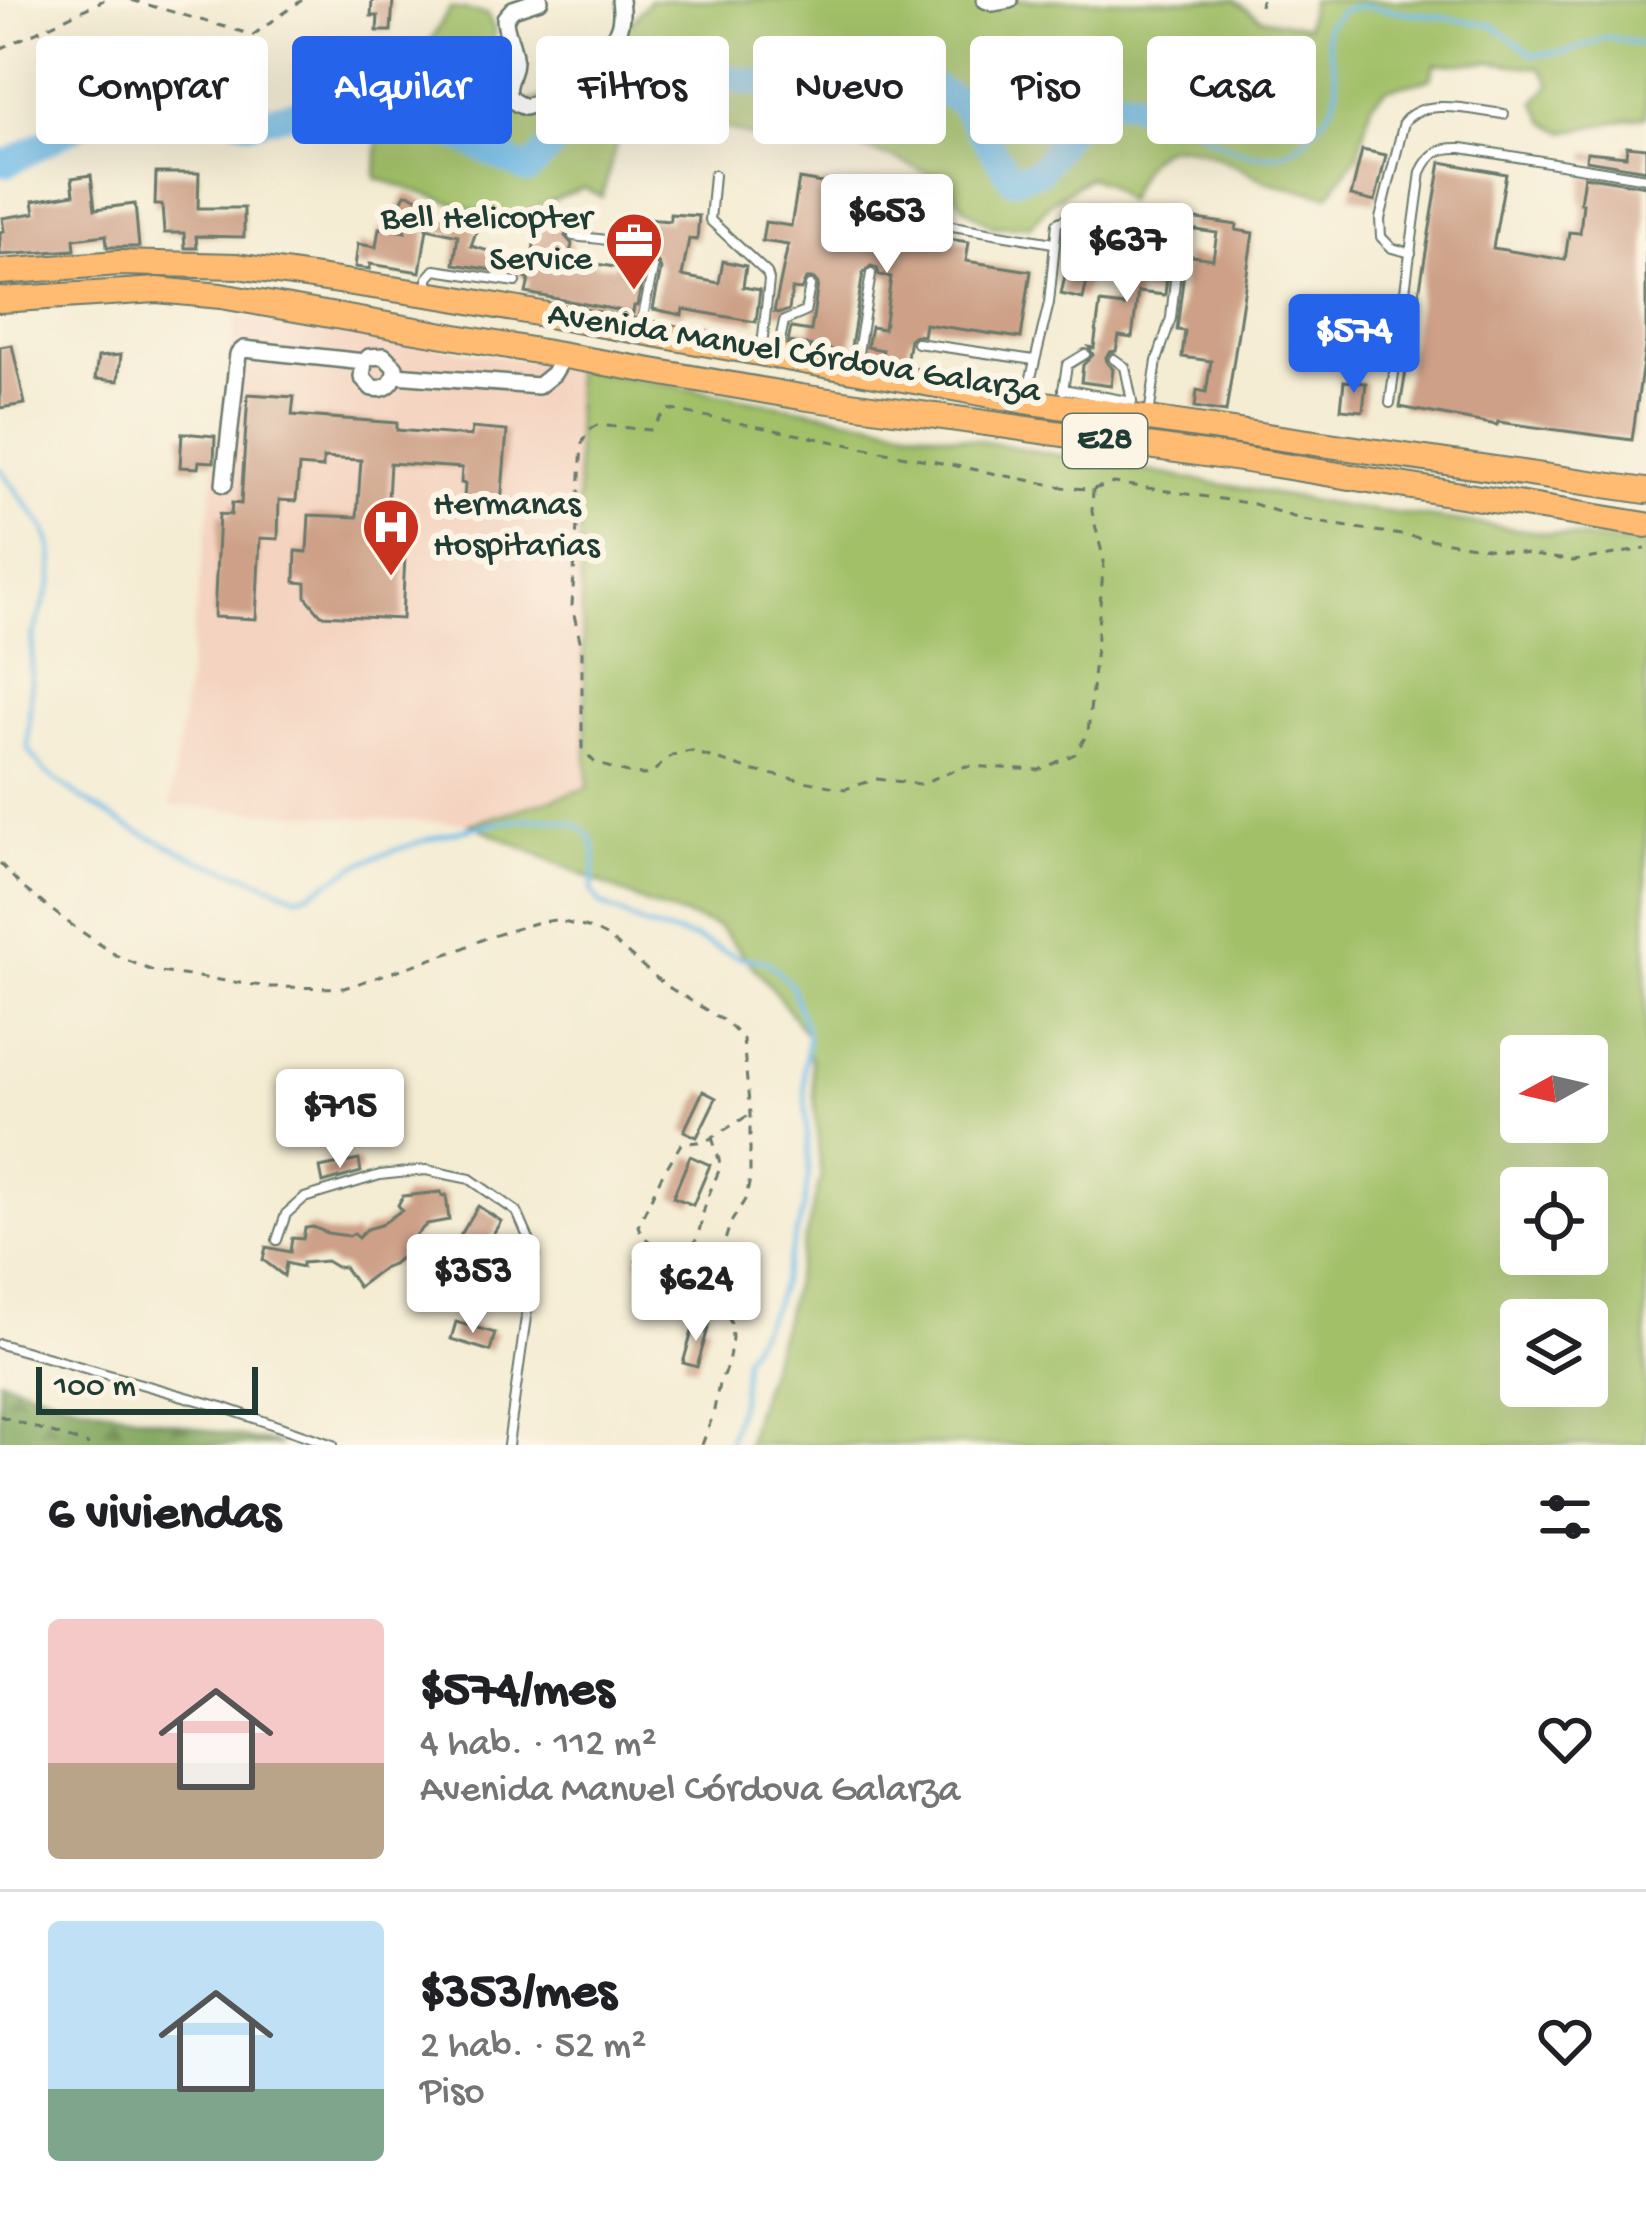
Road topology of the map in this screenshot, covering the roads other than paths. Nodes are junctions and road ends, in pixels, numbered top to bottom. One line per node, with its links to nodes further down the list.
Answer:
1 (540, 0): 2 (street)
2 (620, 0)
3 (985, 0): 4 (street)
4 (1010, 0)
5 (1504, 114): 11 (lane)
6 (714, 175): 22 (lane)
7 (1646, 178): 11 (lane)
8 (886, 215): 10 (lane)
9 (573, 236): 19 (lane)
10 (1054, 243): 25 (lane); 32 (lane)
11 (1411, 253): 31 (lane)
12 (0, 272): 16 (main road, Avenida Manuel Córdova Galarza / E28)
13 (872, 274): 27 (lane)
14 (516, 282): 16 (lane)
15 (810, 286): 22 (lane)
16 (428, 294): 18 (main road, Avenida Manuel Córdova Galarza / E28)
17 (0, 300): 21 (main road, Avenida Manuel Córdova Galarza / E28)
18 (578, 320): 19 (main road, Avenida Manuel Córdova Galarza / E28); 21 (main road)
19 (640, 332): 22 (main road, Avenida Manuel Córdova Galarza / E28)
20 (917, 343): 25 (lane)
21 (565, 354): 28 (street); 34 (main road, Avenida Manuel Córdova Galarza / E28)
22 (767, 354): 27 (main road, Avenida Manuel Córdova Galarza / E28)
23 (1085, 354): 29 (lane)
24 (1114, 359): 32 (lane)
25 (1034, 360): 30 (lane)
26 (364, 362): 28 (street); 28 (street); 37 (street)
27 (855, 372): 30 (main road, Avenida Manuel Córdova Galarza / E28)
28 (395, 375)
29 (1061, 398): 30 (main road, Avenida Manuel Córdova Galarza / E28); 32 (main road, Avenida Manuel Córdova Galarza / E28)
30 (1025, 401)
31 (1390, 403)
32 (1140, 414): 33 (main road, Avenida Manuel Córdova Galarza / E28)
33 (1244, 432): 34 (main road); 35 (main road, Avenida Manuel Córdova Galarza / E28)
34 (1240, 459): 38 (main road, Avenida Manuel Córdova Galarza / E28)
35 (1443, 460): 36 (main road, Avenida Manuel Córdova Galarza / E28); 38 (main road)
36 (1645, 483)
37 (224, 484)
38 (1439, 492): 39 (main road, Avenida Manuel Córdova Galarza / E28)
39 (1646, 525)
40 (277, 1240): 43 (lane)
41 (0, 1344): 42 (lane)
42 (334, 1445)
43 (508, 1445)

